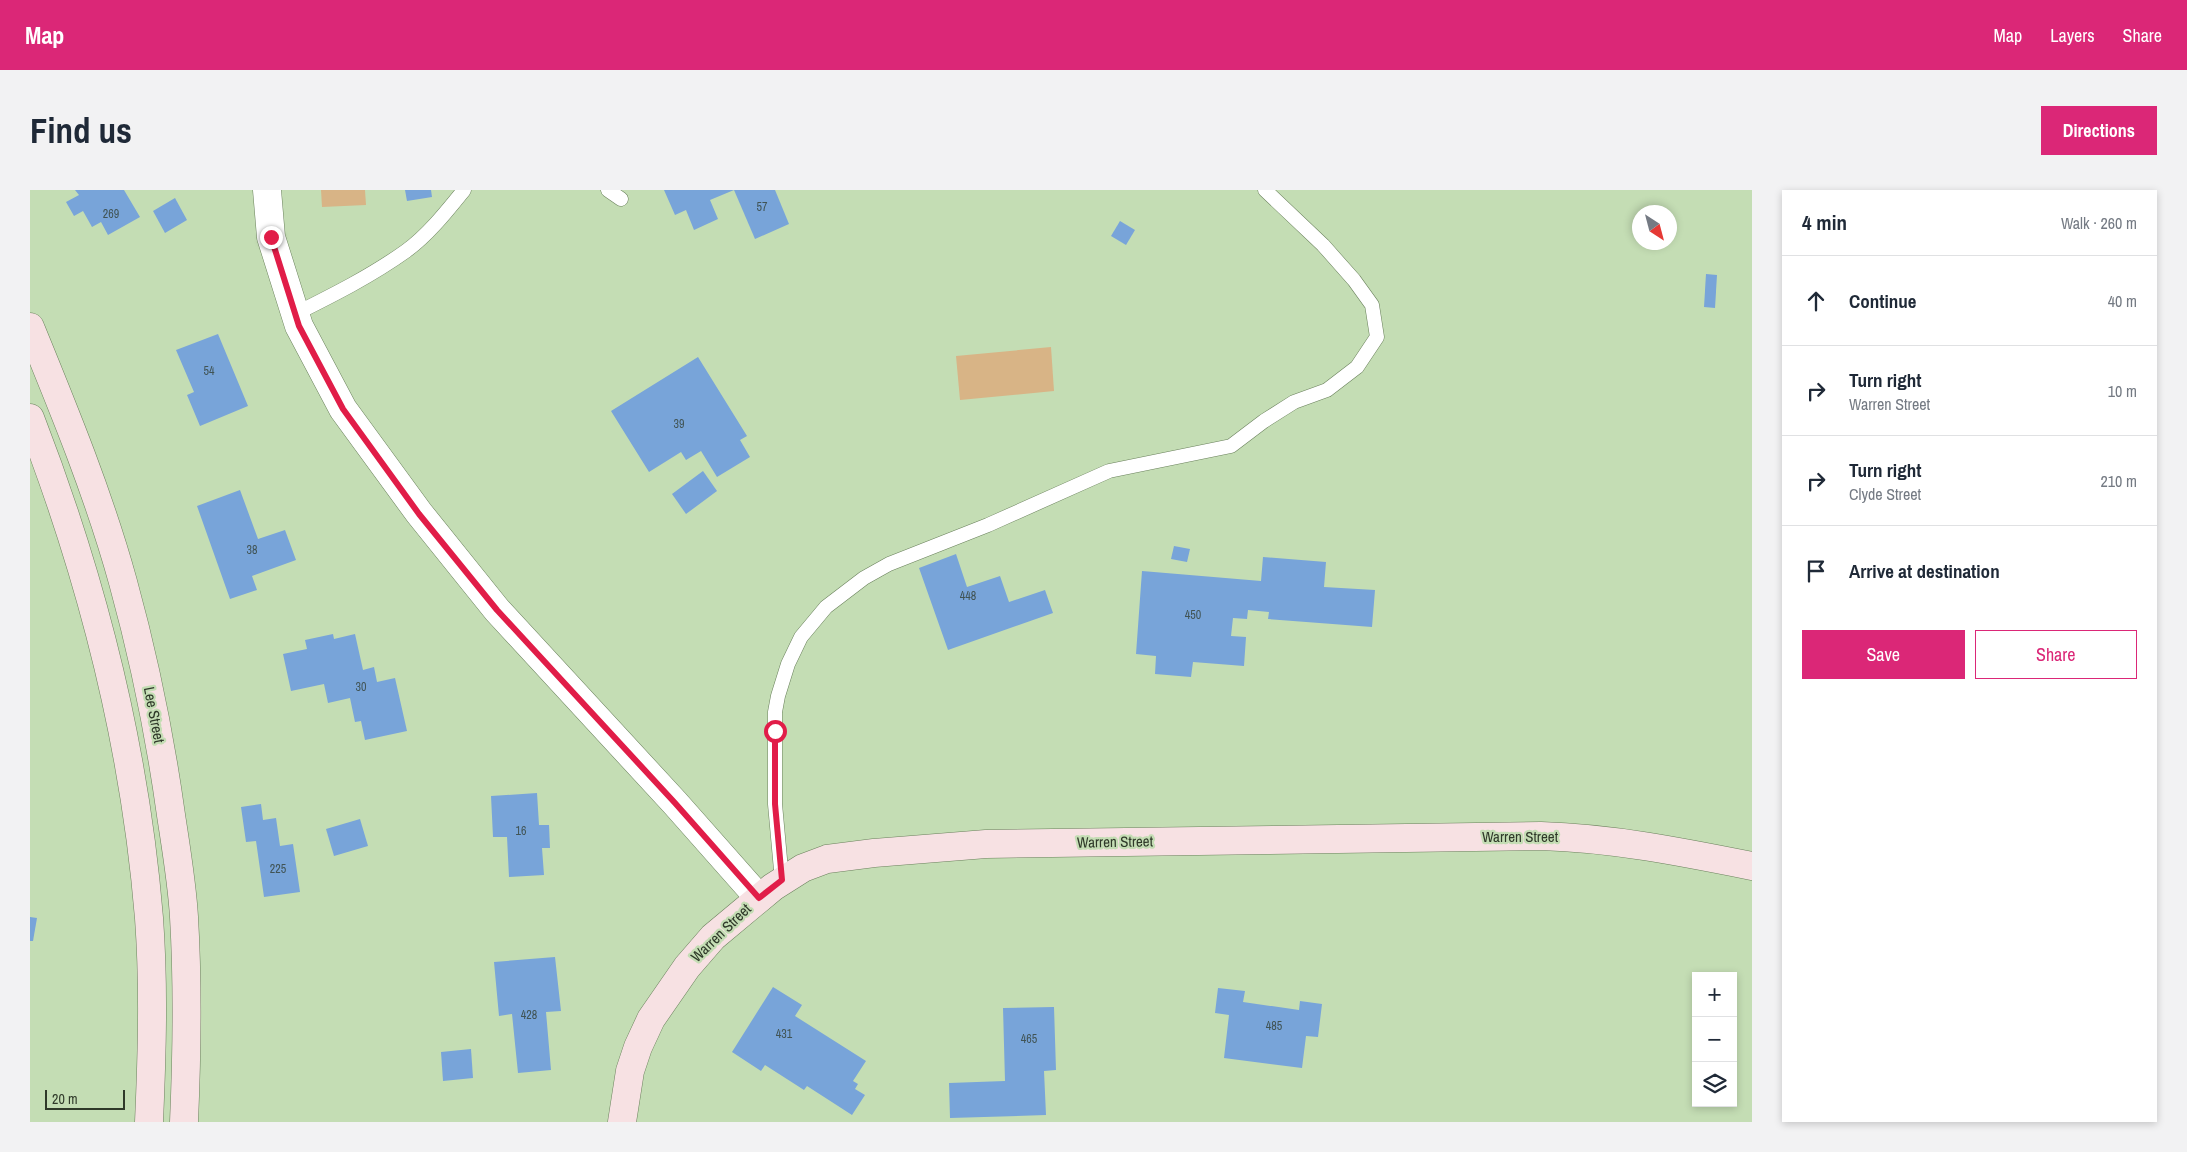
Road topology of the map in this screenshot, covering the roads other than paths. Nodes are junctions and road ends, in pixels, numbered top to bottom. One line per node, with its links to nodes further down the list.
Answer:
1 (267, 190): 6 (street)
2 (464, 190): 6 (lane)
3 (608, 190): 5 (lane)
4 (1265, 190): 10 (lane)
5 (621, 199)
6 (295, 314): 11 (street)
7 (30, 327): 13 (main road, Lee Street)
8 (30, 418): 12 (main road)
9 (1752, 866): 10 (main road, Warren Street)
10 (782, 880): 11 (main road, Warren Street)
11 (759, 898): 14 (main road, Warren Street)
12 (149, 1122)
13 (184, 1122)
14 (622, 1122)

